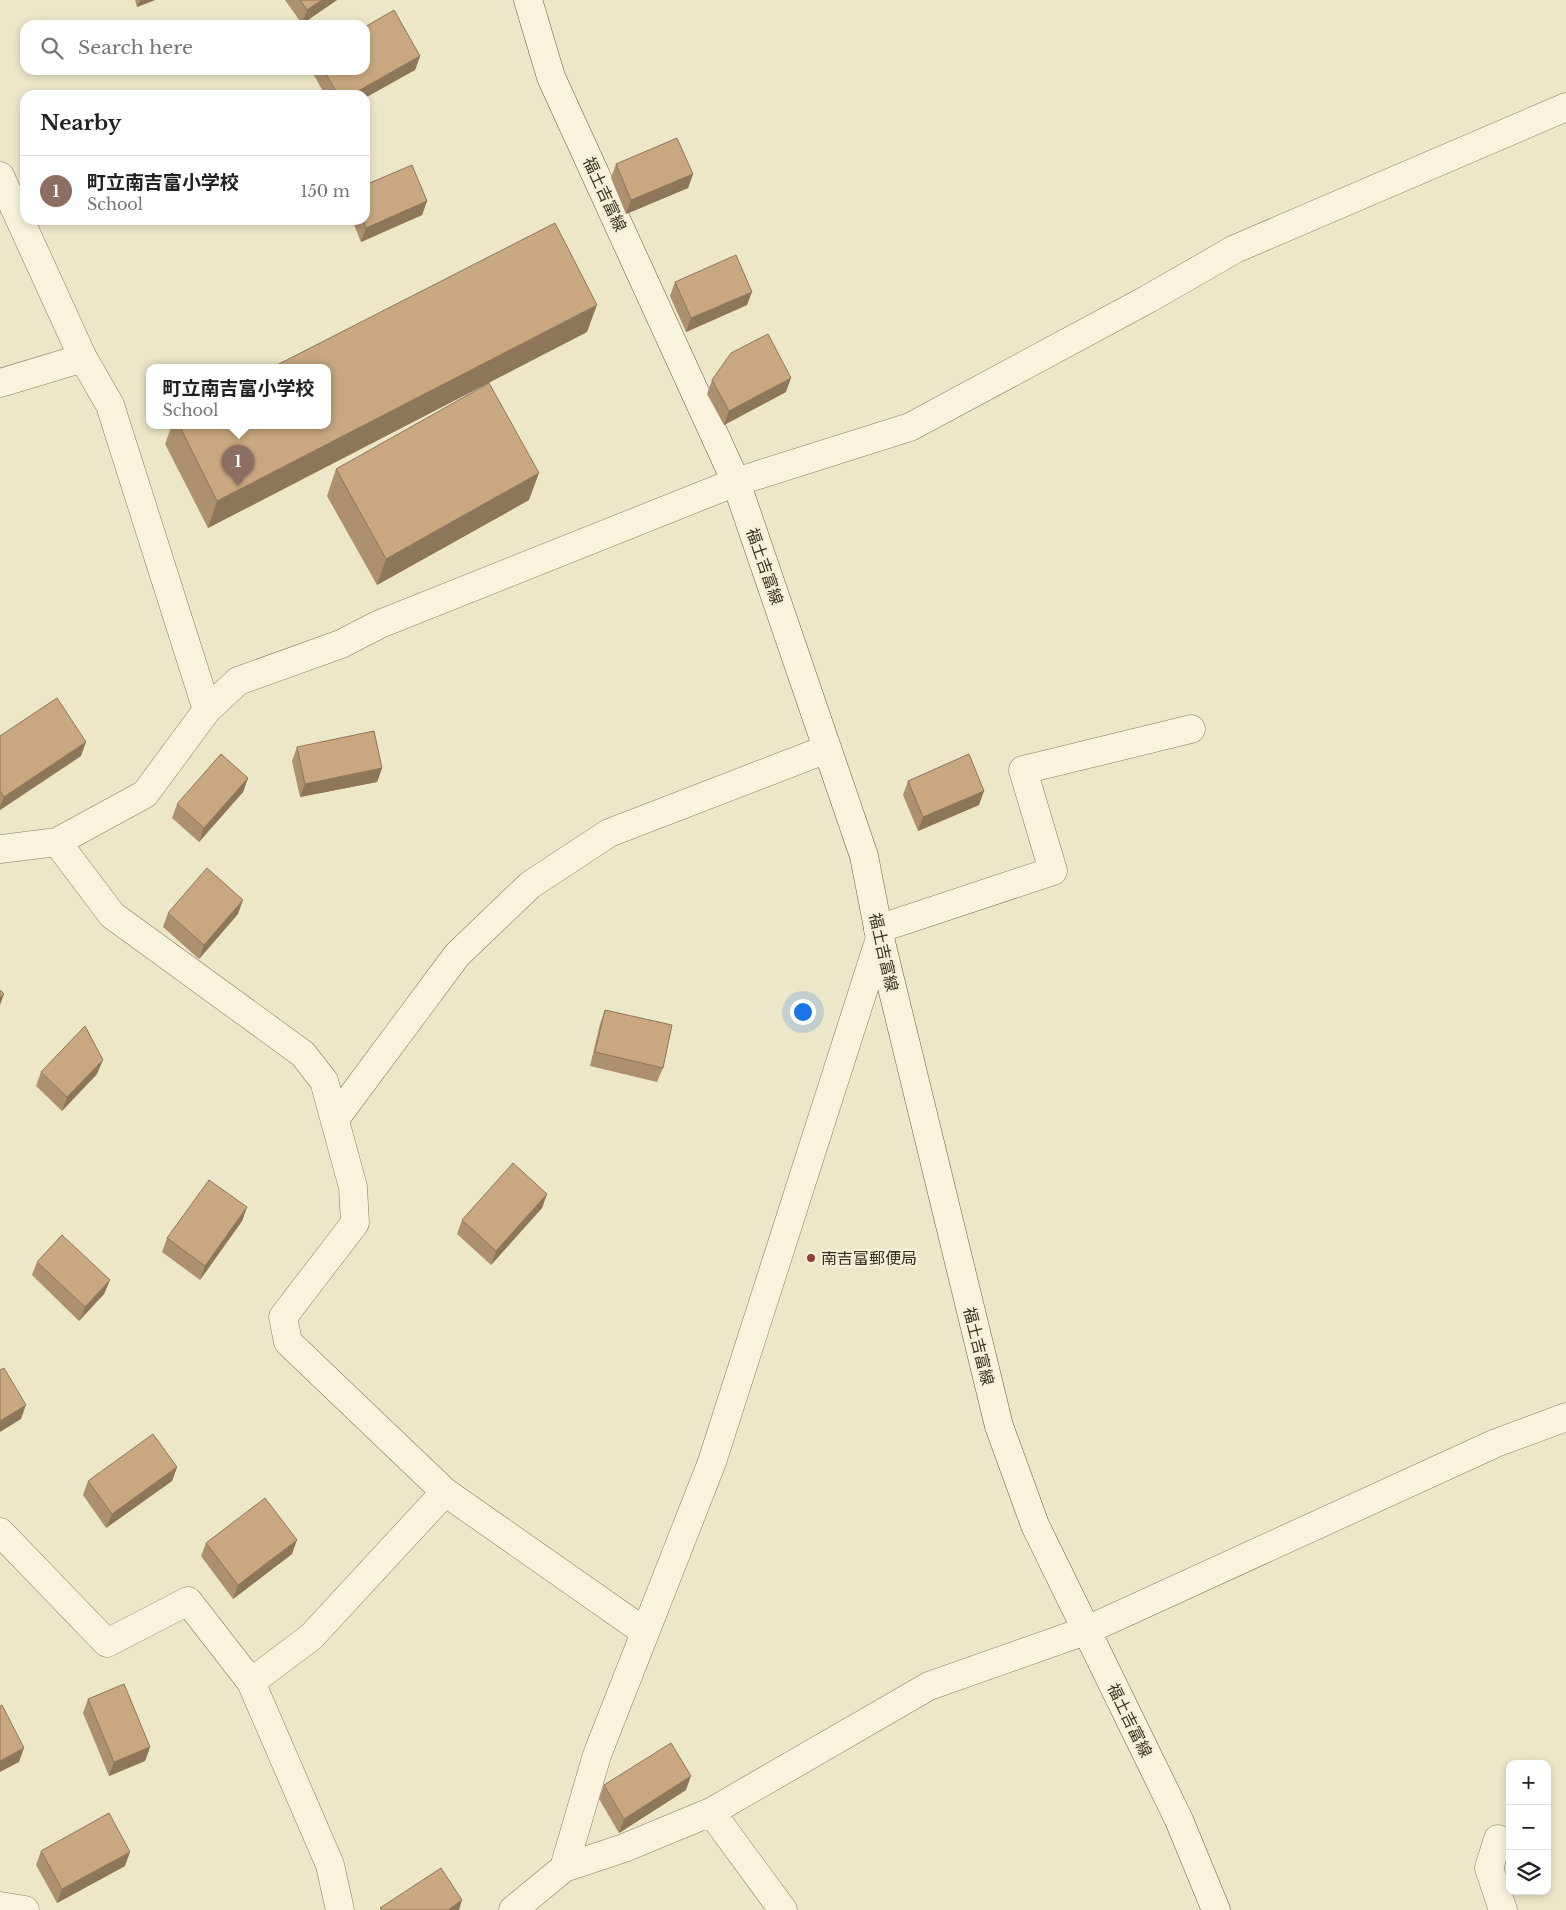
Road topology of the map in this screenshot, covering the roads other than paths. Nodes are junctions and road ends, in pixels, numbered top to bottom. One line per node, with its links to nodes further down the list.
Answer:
1 (528, 0): 8 (street, 福土吉富線)
2 (1566, 107): 8 (street)
3 (0, 176): 4 (street)
4 (20, 220)
5 (22, 225): 6 (street)
6 (83, 358): 7 (street); 9 (street)
7 (0, 384)
8 (736, 482): 9 (street); 11 (street, 福土吉富線)
9 (207, 710): 12 (street)
10 (1191, 729): 14 (street)
11 (827, 749): 14 (street, 福土吉富線); 15 (street)
12 (57, 842): 13 (street); 15 (street)
13 (0, 849)
14 (879, 934): 19 (street, 福土吉富線); 20 (street)
15 (335, 1120): 17 (street)
16 (1566, 1417): 19 (street)
17 (445, 1492): 20 (street); 21 (street)
18 (0, 1532): 21 (street)
19 (1085, 1631): 22 (street); 28 (street, 福土吉富線)
20 (646, 1632): 24 (street)
21 (251, 1682): 25 (street)
22 (711, 1812): 24 (street); 27 (street)
23 (1498, 1839): 29 (street)
24 (564, 1868): 26 (street)
25 (340, 1910)
26 (513, 1910)
27 (783, 1910)
28 (1216, 1910)
29 (1503, 1910)

